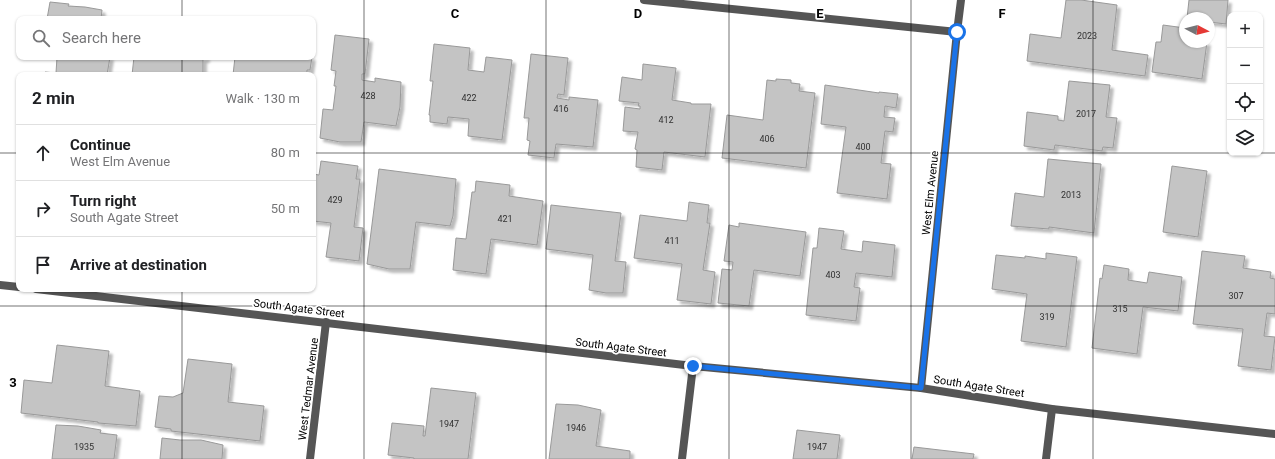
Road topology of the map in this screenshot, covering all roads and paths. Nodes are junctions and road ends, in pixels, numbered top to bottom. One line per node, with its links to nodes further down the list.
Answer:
1 (644, 0): 3 (street)
2 (961, 0): 3 (street, West Elm Avenue)
3 (957, 32): 9 (street, West Elm Avenue)
4 (0, 285): 5 (street)
5 (16, 287)
6 (62, 292): 7 (street, South Agate Street)
7 (326, 322): 8 (street, South Agate Street); 12 (street, West Tedmar Avenue)
8 (693, 366): 9 (street, South Agate Street); 13 (street)
9 (921, 388): 10 (street, South Agate Street)
10 (1052, 409): 11 (street, South Agate Street); 14 (street)
11 (1275, 434)
12 (310, 459)
13 (682, 459)
14 (1046, 459)

